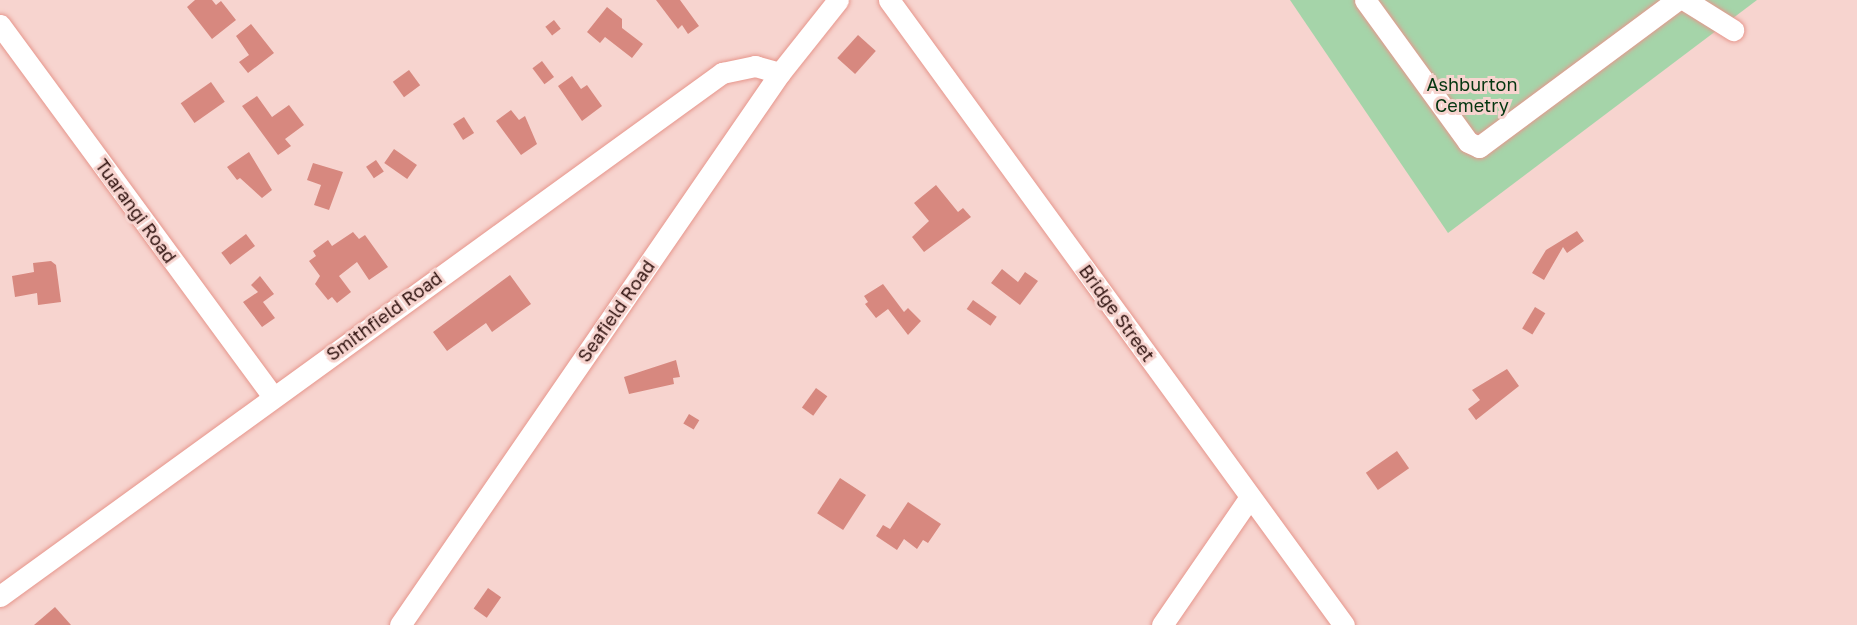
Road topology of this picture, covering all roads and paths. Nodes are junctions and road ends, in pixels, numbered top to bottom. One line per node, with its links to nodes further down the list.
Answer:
1 (838, 0): 8 (street, Seafield Road)
2 (889, 0): 10 (street, Bridge Street)
3 (1365, 0): 4 (street)
4 (1677, 0)
5 (1685, 0): 7 (street)
6 (0, 25): 9 (street, Tuarangi Road)
7 (1733, 30)
8 (780, 73): 9 (street, Smithfield Road); 12 (street, Seafield Road)
9 (273, 397): 11 (street, Smithfield Road)
10 (1251, 497): 13 (street); 14 (street, Bridge Street)
11 (0, 596)
12 (400, 625)
13 (1162, 625)
14 (1344, 625)

